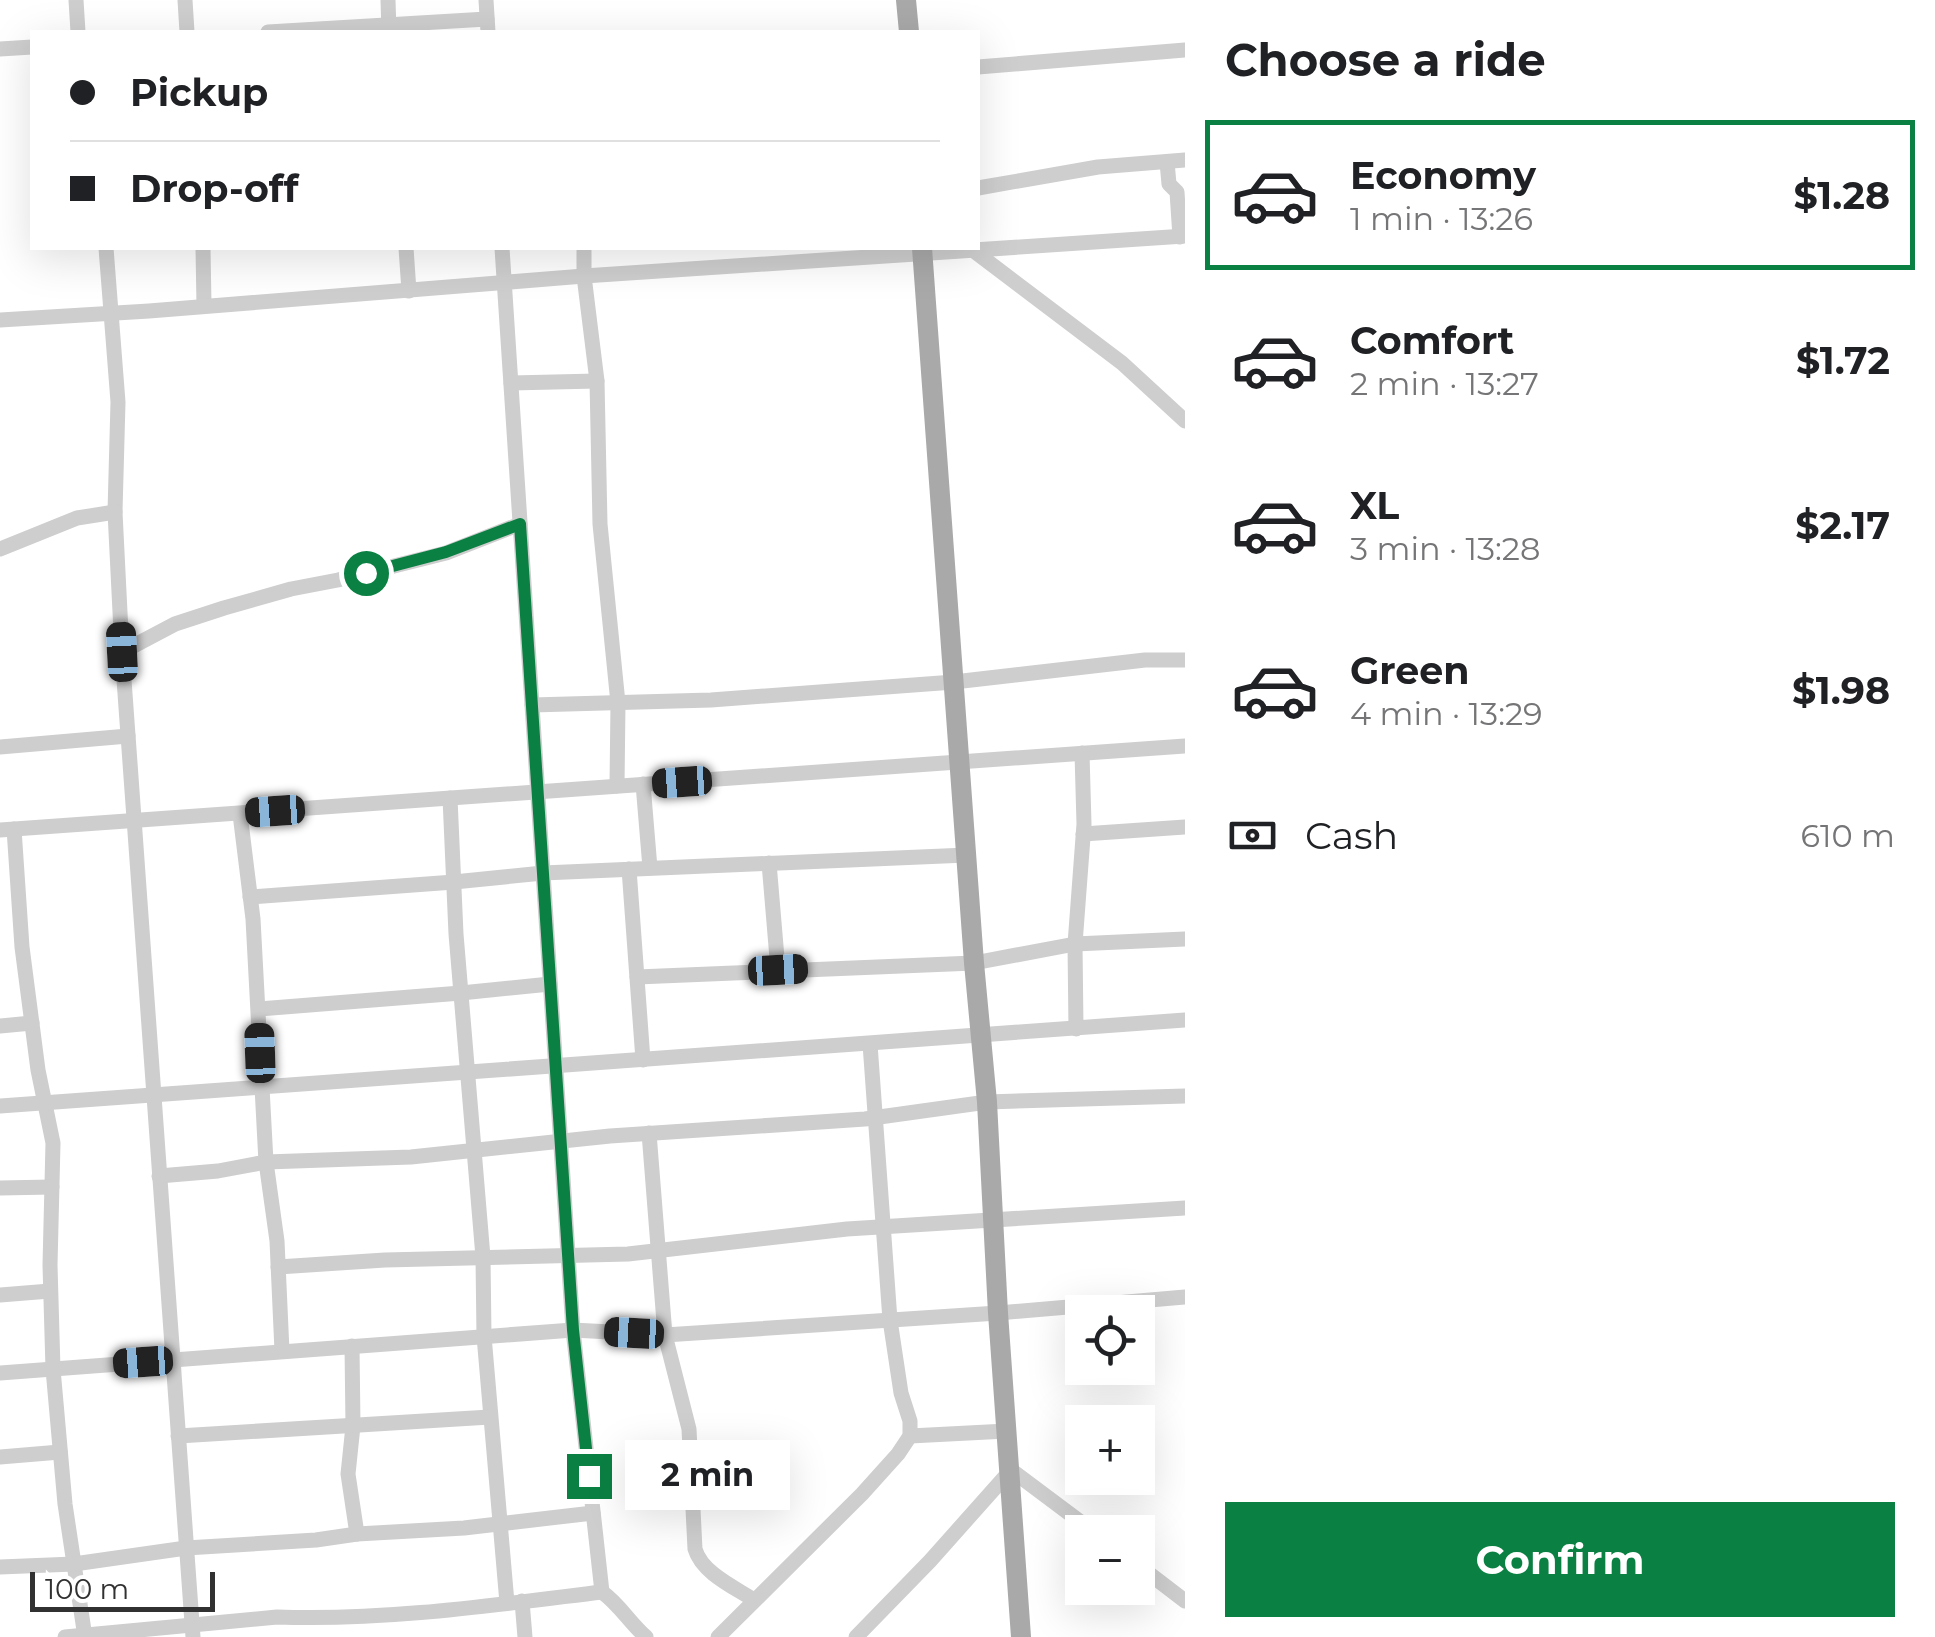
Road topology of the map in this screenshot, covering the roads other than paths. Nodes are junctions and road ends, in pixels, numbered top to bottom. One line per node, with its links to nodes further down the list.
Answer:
1 (76, 0): 8 (street)
2 (185, 0): 9 (street)
3 (388, 0): 7 (street)
4 (486, 0): 6 (street)
5 (906, 0): 11 (main road)
6 (487, 26): 7 (street)
7 (388, 29): 10 (street)
8 (78, 30)
9 (187, 30)
10 (352, 30)
11 (909, 30)
12 (30, 47): 13 (street)
13 (0, 49)
14 (1185, 50): 15 (street)
15 (980, 67)
16 (1185, 160): 17 (street)
17 (1167, 162): 18 (street); 19 (street)
18 (980, 188)
19 (1182, 236): 26 (street)
20 (106, 250): 31 (street)
21 (203, 250): 30 (street)
22 (406, 250): 29 (street)
23 (502, 250): 28 (street)
24 (584, 250): 27 (street)
25 (922, 251): 26 (street); 27 (street); 41 (main road)
26 (974, 251): 35 (street)
27 (584, 276): 28 (street); 33 (street)
28 (504, 284): 29 (street); 34 (street)
29 (409, 291): 30 (street)
30 (204, 306): 31 (street)
31 (112, 313): 32 (street); 36 (street)
32 (0, 320)
33 (597, 381): 34 (street); 42 (street)
34 (511, 383): 37 (street)
35 (1185, 421)
36 (114, 512): 38 (street); 39 (street)
37 (520, 524): 39 (street); 43 (street)
38 (0, 548)
39 (122, 652): 44 (street)
40 (1185, 660): 41 (street)
41 (954, 682): 42 (street); 48 (main road)
42 (618, 703): 43 (street); 50 (street)
43 (532, 706): 51 (street)
44 (128, 736): 45 (street); 54 (street)
45 (0, 746)
46 (1185, 746): 47 (street)
47 (1082, 753): 48 (street); 57 (street)
48 (960, 762): 49 (street); 58 (main road)
49 (643, 784): 50 (street); 60 (street)
50 (617, 786): 51 (street)
51 (538, 792): 52 (street); 62 (street)
52 (450, 798): 53 (street); 63 (street)
53 (240, 814): 54 (street); 64 (street)
54 (134, 821): 56 (street); 85 (street)
55 (1185, 827): 57 (street)
56 (7, 830): 65 (street)
57 (1083, 834): 68 (street)
58 (966, 855): 59 (street); 69 (main road)
59 (769, 863): 60 (street); 70 (street)
60 (650, 868): 61 (street)
61 (629, 869): 62 (street); 71 (street)
62 (543, 873): 63 (street); 72 (street)
63 (454, 882): 64 (street); 73 (street)
64 (250, 897): 74 (street)
65 (20, 917): 66 (street); 76 (street)
66 (0, 918)
67 (1185, 939): 68 (street)
68 (1075, 944): 69 (street); 78 (street)
69 (974, 963): 70 (street); 79 (main road)
70 (778, 970): 71 (street)
71 (637, 977): 81 (street)
72 (550, 984): 73 (street); 82 (street)
73 (462, 993): 74 (street); 83 (street)
74 (258, 1009): 84 (street)
75 (1185, 1020): 78 (street)
76 (32, 1023): 77 (street); 88 (street)
77 (0, 1026)
78 (1076, 1028): 79 (street)
79 (980, 1037): 80 (street); 87 (main road)
80 (870, 1044): 81 (street); 90 (street)
81 (643, 1060): 82 (street)
82 (556, 1066): 83 (street); 92 (street)
83 (468, 1072): 84 (street); 93 (street)
84 (261, 1087): 85 (street); 94 (street)
85 (154, 1094): 88 (street); 95 (street)
86 (1185, 1096): 87 (street)
87 (987, 1102): 90 (street); 99 (main road)
88 (45, 1103): 89 (street); 96 (street)
89 (0, 1106)
90 (876, 1118): 91 (street); 100 (street)
91 (649, 1134): 92 (street); 101 (street)
92 (561, 1141): 93 (street); 102 (street)
93 (473, 1150): 94 (street); 103 (street)
94 (266, 1162): 95 (street); 104 (street)
95 (160, 1176): 115 (street)
96 (52, 1186): 97 (street); 105 (street)
97 (0, 1188)
98 (1185, 1208): 99 (street)
99 (993, 1218): 100 (street); 108 (main road)
100 (885, 1226): 101 (street); 109 (street)
101 (660, 1250): 102 (street); 111 (street)
102 (568, 1254): 103 (street); 110 (street)
103 (482, 1257): 104 (street); 112 (street)
104 (278, 1267): 114 (street)
105 (50, 1291): 106 (street); 116 (street)
106 (0, 1295)
107 (1185, 1296): 108 (street)
108 (998, 1313): 109 (street); 120 (main road)
109 (890, 1320): 111 (street); 122 (street)
110 (573, 1330): 111 (street); 112 (street); 126 (street)
111 (665, 1335): 135 (street)
112 (484, 1336): 113 (street); 118 (street)
113 (352, 1346): 114 (street); 119 (street)
114 (282, 1351): 115 (street)
115 (173, 1359): 116 (street); 121 (street)
116 (53, 1369): 117 (street); 123 (street)
117 (0, 1373)
118 (490, 1417): 119 (street); 128 (street)
119 (353, 1426): 121 (street); 129 (street)
120 (1008, 1431): 122 (street); 125 (main road)
121 (178, 1436): 130 (street)
122 (910, 1436): 135 (street)
123 (60, 1452): 124 (street); 131 (street)
124 (0, 1458)
125 (1011, 1470): 127 (street); 146 (street); 147 (main road)
126 (593, 1513): 128 (street); 134 (street)
127 (1071, 1515)
128 (500, 1524): 129 (street); 137 (street)
129 (357, 1534): 130 (street)
130 (186, 1548): 131 (street); 139 (street)
131 (74, 1564): 132 (street); 140 (street)
132 (0, 1567)
133 (1155, 1578): 136 (street)
134 (602, 1592): 137 (street); 144 (street)
135 (754, 1600): 145 (street)
136 (1185, 1600)
137 (514, 1602): 138 (street); 143 (street)
138 (308, 1618): 139 (street); 142 (street)
139 (192, 1631): 140 (street)
140 (85, 1636): 141 (street)
141 (65, 1637)
142 (308, 1637)
143 (525, 1637)
144 (646, 1637)
145 (718, 1637)
146 (856, 1637)
147 (1021, 1637)

